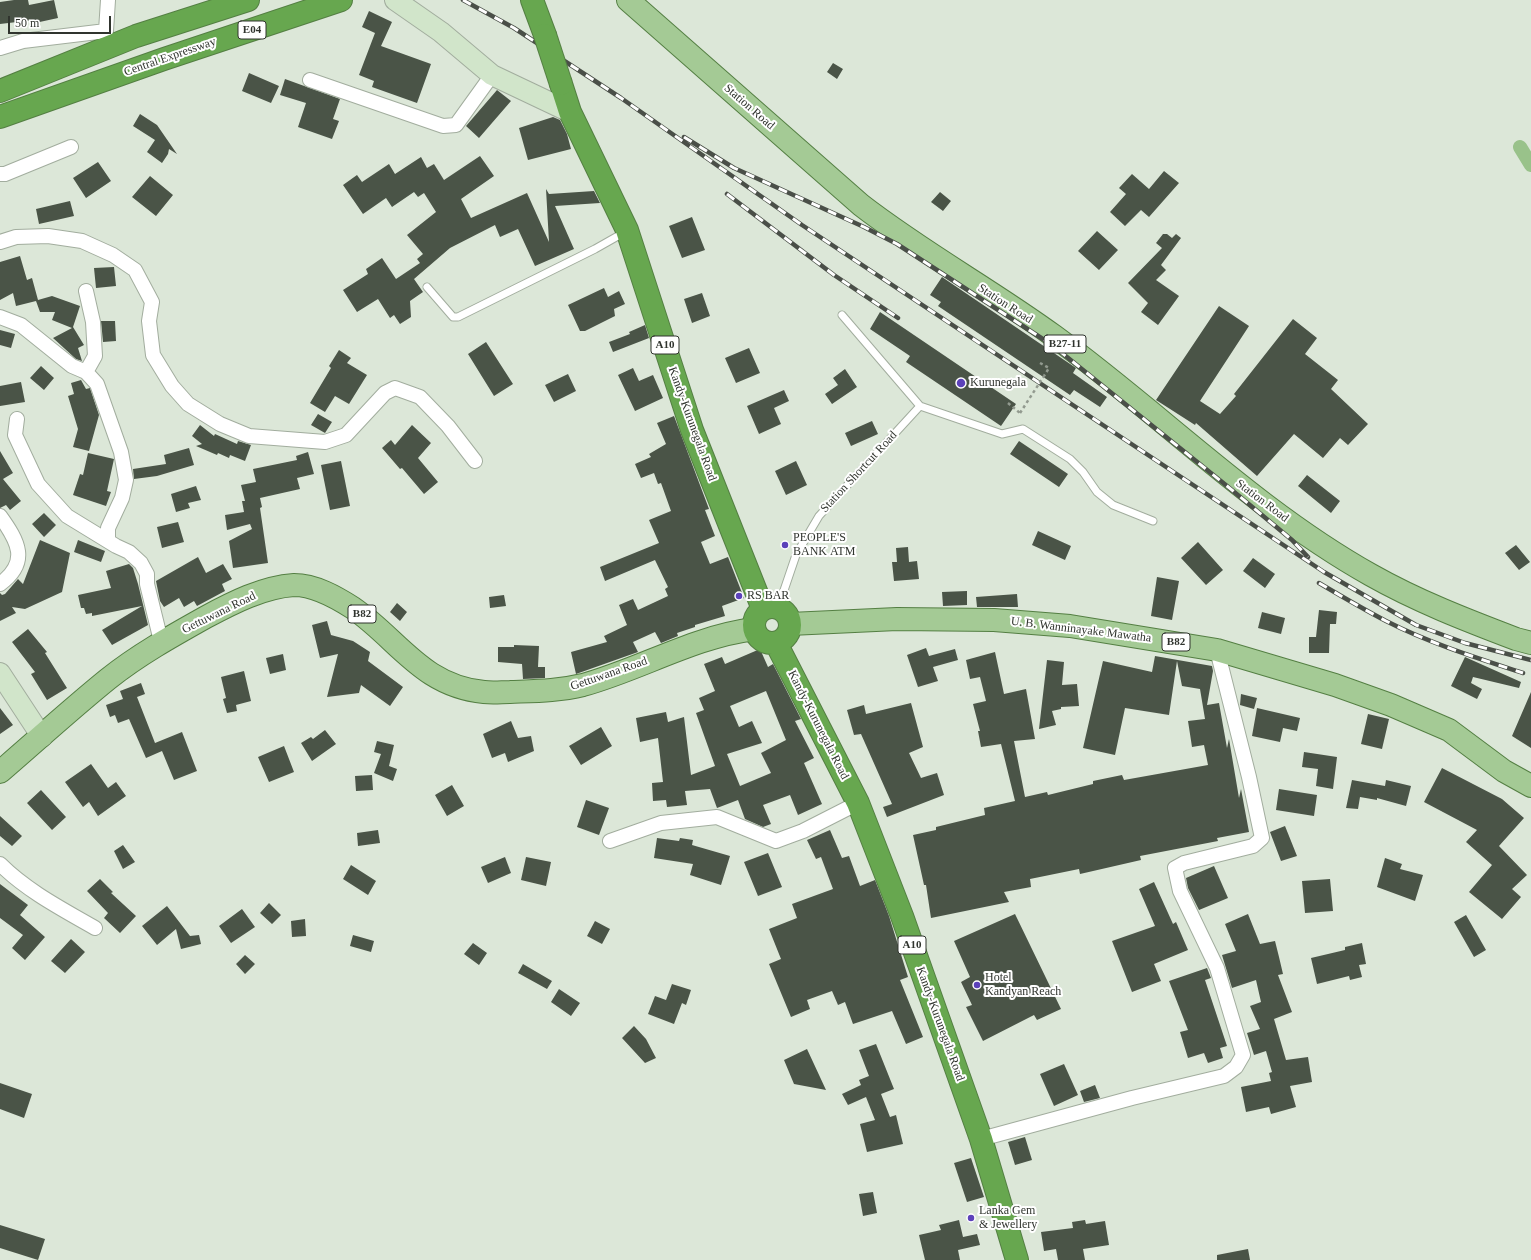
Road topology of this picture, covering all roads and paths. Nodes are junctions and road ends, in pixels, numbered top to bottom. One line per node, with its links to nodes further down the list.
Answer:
1 (108, 0): 7 (street)
2 (248, 0): 10 (highway, E04)
3 (341, 0): 12 (highway, Central Expressway / E04)
4 (395, 0): 8 (street)
5 (532, 0): 11 (highway, Kandy-Kurunegala Road / A10, bridge)
6 (628, 0): 35 (main road, Station Road / B27-11)
7 (0, 48)
8 (492, 75): 9 (street); 11 (street)
9 (310, 80)
10 (0, 91)
11 (570, 112): 15 (highway, Kandy-Kurunegala Road / A10)
12 (0, 117)
13 (71, 147): 14 (street)
14 (0, 174)
15 (627, 230): 17 (lane); 31 (highway, Kandy-Kurunegala Road / A10)
16 (0, 242): 26 (street)
17 (427, 287)
18 (86, 291): 22 (street)
19 (842, 315): 24 (lane)
20 (0, 317): 22 (street)
21 (1040, 363): 23 (path, bridge)
22 (86, 372): 29 (street)
23 (1008, 404)
24 (920, 406): 28 (lane); 31 (lane, Station Shortcut Road)
25 (17, 419): 29 (street)
26 (475, 461)
27 (0, 516): 30 (street)
28 (1153, 521)
29 (108, 540): 33 (street)
30 (0, 584)
31 (777, 614): 32 (highway); 34 (highway); 36 (main road, U. B. Wanninayake Mawatha / B82)
32 (754, 629): 33 (main road, Gettuwana Road / B82); 34 (highway)
33 (161, 642): 38 (main road, Gettuwana Road / B82)
34 (776, 643): 41 (highway, Kandy-Kurunegala Road / A10)
35 (1531, 643)
36 (1217, 650): 40 (main road, U. B. Wanninayake Mawatha / B82); 45 (street)
37 (0, 673): 38 (street)
38 (42, 737): 39 (main road, Gettuwana Road / B82)
39 (0, 772)
40 (1531, 786)
41 (858, 803): 42 (street); 45 (highway, Kandy-Kurunegala Road / A10)
42 (610, 841)
43 (0, 864): 44 (street)
44 (95, 928)
45 (981, 1139): 46 (highway, Kandy-Kurunegala Road / A10)
46 (1017, 1260)

